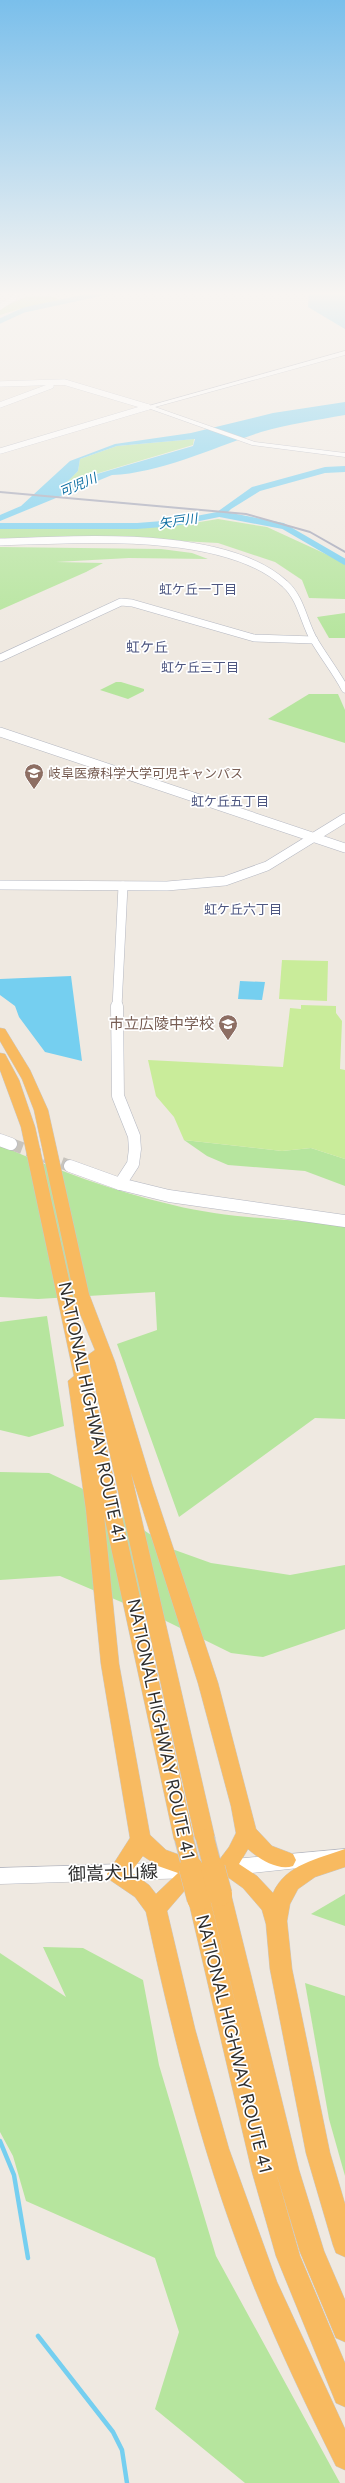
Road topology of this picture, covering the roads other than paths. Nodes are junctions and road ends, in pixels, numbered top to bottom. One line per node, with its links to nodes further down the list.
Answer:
1 (148, 407): 2 (street); 3 (main road)
2 (0, 451)
3 (345, 455)
4 (0, 542): 5 (street)
5 (314, 640): 6 (street); 7 (street)
6 (0, 658)
7 (345, 689)
8 (0, 732): 10 (street)
9 (345, 818): 10 (street)
10 (314, 838): 11 (street); 13 (street)
11 (345, 848)
12 (0, 885): 13 (street)
13 (123, 886): 17 (street)
14 (0, 1032): 20 (highway, NATIONAL HIGHWAY ROUTE 41)
15 (0, 1057): 19 (highway, NATIONAL HIGHWAY ROUTE 41)
16 (70, 1166): 17 (street)
17 (120, 1184): 18 (street)
18 (345, 1221)
19 (63, 1281): 22 (highway); 29 (highway, NATIONAL HIGHWAY ROUTE 41, bridge)
20 (82, 1294): 21 (highway); 29 (highway, NATIONAL HIGHWAY ROUTE 41, bridge)
21 (246, 1833): 24 (highway); 25 (highway)
22 (140, 1838): 26 (highway); 27 (highway)
23 (345, 1857): 24 (main road, 御嵩犬山線); 31 (highway)
24 (286, 1860): 25 (main road, 御嵩犬山線)
25 (223, 1868): 26 (main road, 御嵩犬山線); 31 (highway)
26 (198, 1870): 27 (main road, 御嵩犬山線); 30 (highway)
27 (117, 1874): 28 (main road, 御嵩犬山線); 30 (highway)
28 (0, 1876)
29 (209, 1896): 33 (highway, NATIONAL HIGHWAY ROUTE 41); 34 (highway, NATIONAL HIGHWAY ROUTE 41)
30 (156, 1909): 35 (highway)
31 (277, 1924): 32 (highway)
32 (345, 2245)
33 (345, 2329)
34 (345, 2394)
35 (345, 2457)

